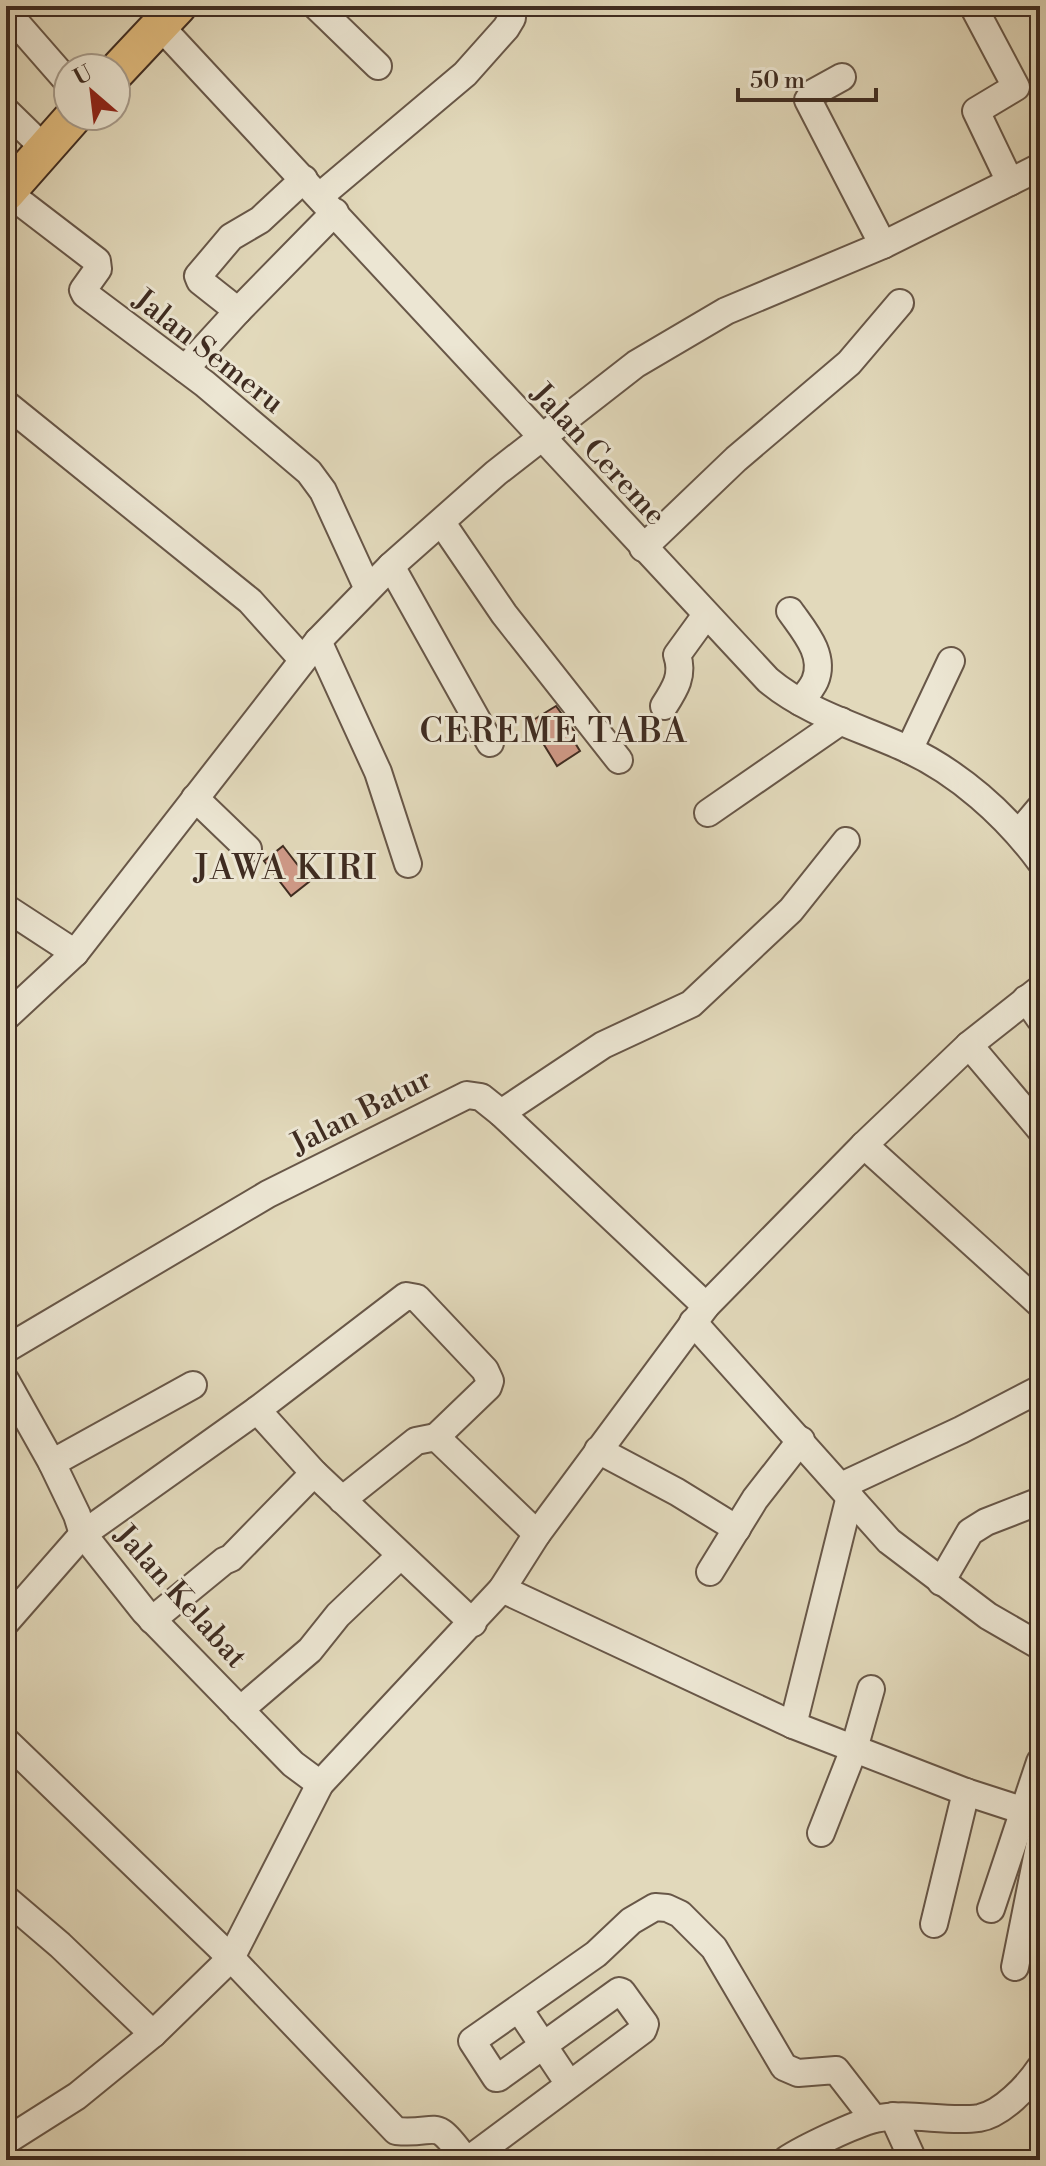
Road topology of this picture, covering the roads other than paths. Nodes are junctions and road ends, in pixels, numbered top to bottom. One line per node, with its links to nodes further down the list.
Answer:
1 (316, 6): 8 (street)
2 (511, 6): 16 (street)
3 (973, 6): 14 (street)
4 (6, 11): 7 (street)
5 (169, 16): 6 (highway); 16 (street, Jalan Cereme)
6 (132, 55)
7 (52, 64)
8 (378, 66)
9 (842, 77): 17 (street)
10 (6, 111): 12 (street)
11 (59, 132): 12 (highway)
12 (44, 148): 15 (highway)
13 (1040, 167): 14 (street)
14 (1010, 182): 17 (street)
15 (7, 192): 20 (street, Jalan Semeru)
16 (320, 196): 19 (street); 19 (street); 22 (street, Jalan Cereme)
17 (883, 245): 22 (street)
18 (900, 303): 24 (street)
19 (238, 311): 20 (street)
20 (185, 369): 26 (street, Jalan Semeru)
21 (6, 404): 29 (street)
22 (541, 438): 23 (street); 24 (street, Jalan Cereme)
23 (442, 523): 25 (street); 36 (street)
24 (643, 548): 28 (street, Jalan Cereme)
25 (391, 566): 26 (street); 34 (street)
26 (368, 589): 29 (street)
27 (790, 611): 31 (street)
28 (706, 615): 31 (street, Jalan Cereme); 32 (street)
29 (310, 650): 37 (street); 44 (street)
30 (951, 661): 35 (street)
31 (800, 702): 33 (street, Jalan Cereme)
32 (664, 706)
33 (841, 721): 35 (street, Jalan Cereme); 39 (street)
34 (490, 743)
35 (909, 750): 40 (street, Jalan Cereme)
36 (619, 760)
37 (195, 798): 42 (street); 46 (street)
38 (1040, 808): 40 (street)
39 (708, 813)
40 (1019, 833): 43 (street, Jalan Cereme)
41 (846, 841): 50 (street)
42 (248, 849)
43 (1040, 861)
44 (408, 864)
45 (6, 908): 46 (street)
46 (75, 953): 48 (street)
47 (1035, 1002): 49 (street)
48 (6, 1017)
49 (969, 1045): 51 (street); 52 (street)
50 (501, 1113): 54 (street, Jalan Batur); 55 (street, Jalan Batur)
51 (1040, 1129)
52 (864, 1145): 53 (street); 54 (street)
53 (1040, 1304)
54 (700, 1314): 61 (street, Jalan Batur); 62 (street)
55 (6, 1349)
56 (6, 1381): 63 (street, Jalan Kelabat)
57 (193, 1385): 63 (street)
58 (1040, 1389): 65 (street)
59 (257, 1410): 60 (street); 64 (street); 69 (street)
60 (436, 1437): 66 (street); 70 (street)
61 (801, 1440): 65 (street, Jalan Batur); 68 (street)
62 (598, 1450): 68 (street); 70 (street)
63 (52, 1463): 69 (street, Jalan Kelabat)
64 (314, 1473): 66 (street); 75 (street)
65 (846, 1491): 73 (street, Jalan Batur); 81 (street)
66 (342, 1500): 71 (street)
67 (1040, 1501): 73 (street)
68 (737, 1529): 72 (street)
69 (83, 1534): 75 (street, Jalan Kelabat); 76 (street)
70 (537, 1534): 74 (street)
71 (400, 1556): 77 (street); 80 (street)
72 (710, 1572)
73 (941, 1582): 78 (street, Jalan Batur)
74 (502, 1589): 77 (street); 81 (street)
75 (152, 1620): 80 (street, Jalan Kelabat)
76 (6, 1622)
77 (473, 1623): 85 (street)
78 (1040, 1646)
79 (871, 1689): 83 (street)
80 (240, 1710): 85 (street, Jalan Kelabat)
81 (793, 1725): 83 (street)
82 (6, 1741): 93 (street)
83 (854, 1749): 86 (street); 88 (street)
84 (1040, 1762): 87 (street)
85 (320, 1784): 93 (street)
86 (966, 1792): 87 (street); 92 (street)
87 (1031, 1813): 91 (street)
88 (821, 1833)
89 (1040, 1842): 94 (street)
90 (6, 1899): 96 (street)
91 (991, 1909)
92 (934, 1924)
93 (231, 1958): 96 (street); 99 (street)
94 (1015, 1967)
95 (519, 2009): 97 (street); 97 (street); 100 (street)
96 (153, 2034): 101 (street)
97 (542, 2046): 99 (street); 99 (street)
98 (1034, 2077): 100 (street)
99 (569, 2084)
100 (883, 2118): 102 (street); 103 (street)
101 (6, 2141)
102 (786, 2160)
103 (913, 2160)

